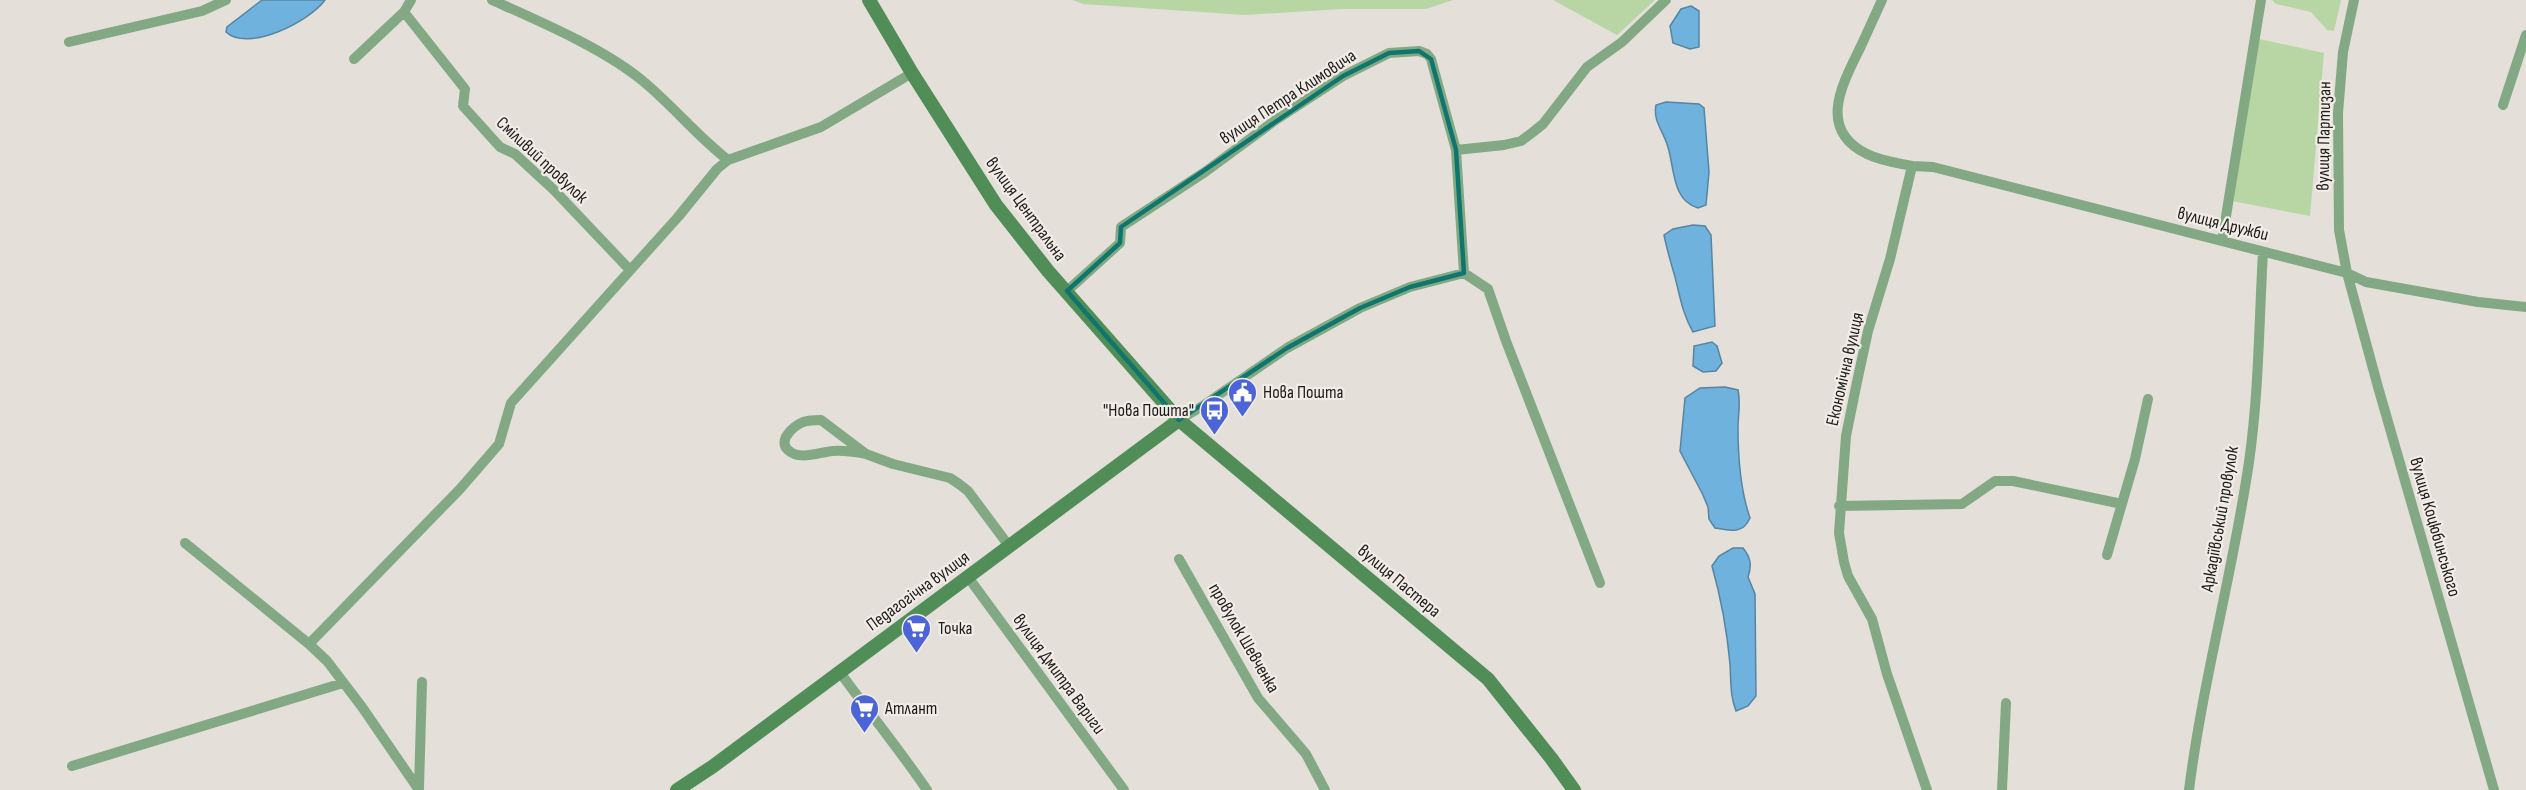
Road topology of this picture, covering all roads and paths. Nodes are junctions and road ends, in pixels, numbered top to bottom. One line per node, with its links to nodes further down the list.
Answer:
1 (226, 0): 11 (street)
2 (411, 0): 9 (street)
3 (492, 0): 16 (street)
4 (869, 0): 13 (street, вулиця Центральна)
5 (1666, 0): 15 (street)
6 (1882, 0): 17 (street)
7 (2261, 0): 18 (street)
8 (2354, 0): 22 (street, вулиця Партизан)
9 (404, 12): 12 (street); 20 (street, Сміливий провулок)
10 (2526, 35): 14 (street)
11 (69, 42)
12 (354, 59)
13 (912, 73): 16 (street); 23 (street, вулиця Центральна)
14 (2503, 105)
15 (1456, 150): 21 (street, вулиця Петра Климовича); 23 (street, вулиця Петра Климовича)
16 (728, 160): 20 (street)
17 (1912, 166): 18 (street, вулиця Дружби); 29 (street, Економічна вулиця)
18 (2222, 241): 19 (street, вулиця Дружби)
19 (2263, 252): 22 (street, вулиця Дружби); 50 (street, Аркадіївський провулок)
20 (629, 269): 36 (street)
21 (1464, 273): 26 (street); 35 (street)
22 (2348, 273): 24 (street, вулиця Дружби); 51 (street, вулиця Коцюбинського)
23 (1067, 291): 26 (street, вулиця Центральна)
24 (2526, 307)
25 (2148, 399): 28 (street)
26 (1179, 420): 31 (street, Педагогічна вулиця); 47 (street, вулиця Пастера)
27 (866, 454): 27 (street); 31 (street)
28 (2122, 504): 29 (street); 32 (street)
29 (1839, 506): 48 (street, Економічна вулиця)
30 (185, 543): 36 (street)
31 (1009, 546): 34 (street, Педагогічна вулиця)
32 (2107, 555)
33 (1179, 559): 46 (street, провулок Шевченка)
34 (968, 577): 37 (street, Педагогічна вулиця); 45 (street, вулиця Дмитра Вариги)
35 (1600, 583)
36 (309, 644): 39 (street)
37 (839, 671): 43 (street, Педагогічна вулиця); 44 (street)
38 (422, 682): 42 (street)
39 (343, 683): 41 (street); 42 (street)
40 (2006, 703): 49 (street)
41 (72, 766)
42 (419, 789)
43 (677, 790)
44 (927, 790)
45 (1124, 790)
46 (1325, 790)
47 (1574, 790)
48 (1927, 790)
49 (2002, 790)
50 (2189, 790)
51 (2494, 790)

